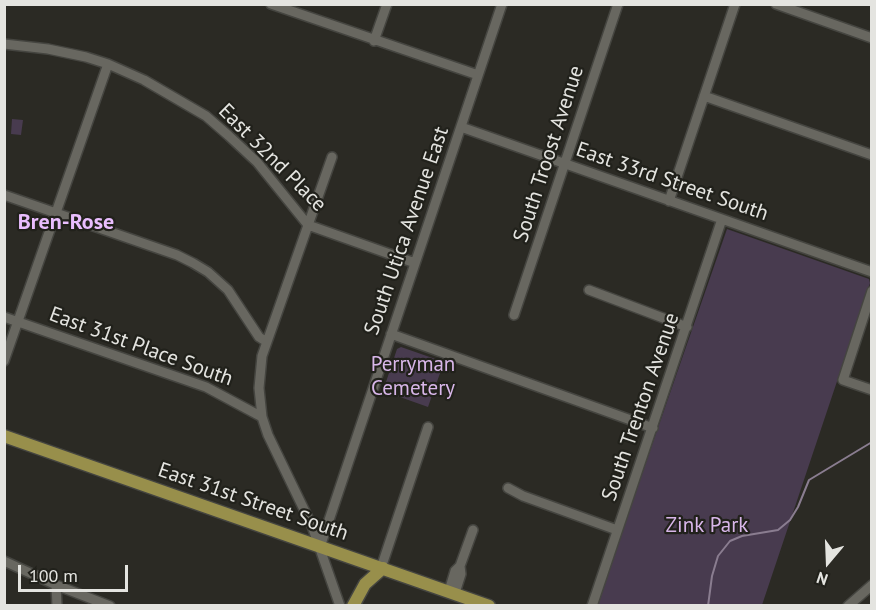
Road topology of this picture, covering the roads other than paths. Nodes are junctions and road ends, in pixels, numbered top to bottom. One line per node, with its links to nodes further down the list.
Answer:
1 (271, 4): 8 (street)
2 (293, 4): 8 (street)
3 (387, 4): 10 (street)
4 (502, 4): 13 (street, South Utica Avenue East)
5 (618, 4): 18 (street, South Troost Avenue)
6 (735, 4): 14 (street)
7 (776, 4): 9 (street)
8 (299, 14): 10 (street)
9 (872, 38)
10 (374, 40): 13 (street)
11 (4, 44): 12 (street, East 32nd Place)
12 (108, 64): 21 (street); 23 (street, East 32nd Place)
13 (478, 75): 15 (street, South Utica Avenue East)
14 (704, 96): 16 (street); 20 (street)
15 (460, 127): 18 (street, East 33rd Street South); 24 (street, South Utica Avenue East)
16 (872, 155)
17 (332, 157): 23 (street)
18 (565, 164): 20 (street, East 33rd Street South); 28 (street, South Troost Avenue)
19 (4, 195): 21 (street)
20 (669, 201): 22 (street, East 33rd Street South)
21 (56, 213): 30 (street); 33 (street)
22 (722, 219): 25 (street, East 33rd Street South); 31 (street, South Trenton Avenue)
23 (308, 225): 24 (street, East 32nd Place); 33 (street)
24 (415, 263): 32 (street, South Utica Avenue East)
25 (872, 272)
26 (589, 290): 31 (street)
27 (872, 291): 35 (street)
28 (514, 315)
29 (4, 317): 30 (street, East 31st Place South)
30 (18, 321): 34 (street); 36 (street, East 31st Place South)
31 (687, 327): 38 (street, South Trenton Avenue)
32 (391, 334): 38 (street); 43 (street, South Utica Avenue East)
33 (267, 342): 36 (street)
34 (4, 362)
35 (872, 390)
36 (261, 417): 43 (street)
37 (428, 427): 45 (street)
38 (653, 428): 42 (street, South Trenton Avenue)
39 (4, 436): 43 (main road, East 31st Street South)
40 (508, 488): 42 (street)
41 (473, 530): 48 (street)
42 (618, 530): 55 (street, South Trenton Avenue)
43 (320, 547): 45 (main road, East 31st Street South); 52 (street)
44 (4, 561): 46 (street)
45 (382, 568): 48 (main road, East 31st Street South); 53 (main road)
46 (56, 585): 50 (street); 51 (street)
47 (872, 585): 56 (street)
48 (452, 592): 49 (main road, East 31st Street South)
49 (475, 603): 54 (main road, East 31st Street South)
50 (57, 606)
51 (110, 606)
52 (340, 606)
53 (353, 606)
54 (489, 606)
55 (592, 606)
56 (848, 606)

